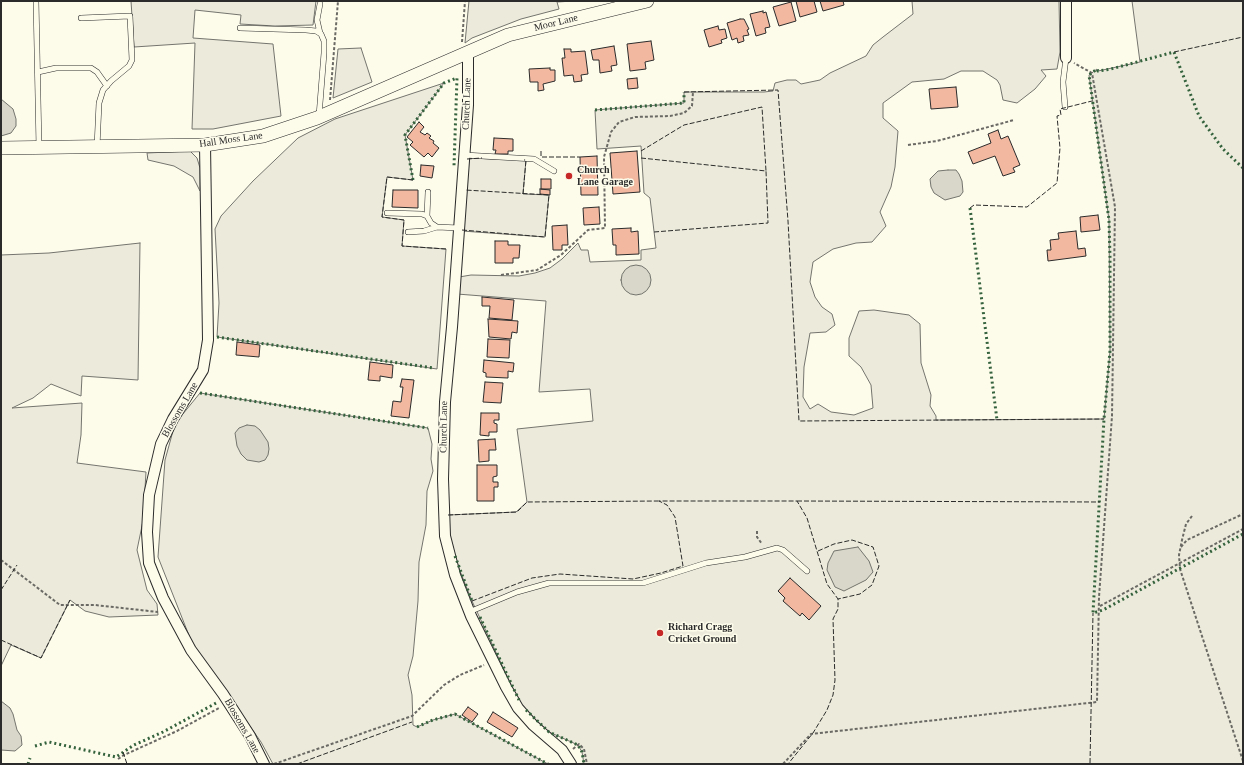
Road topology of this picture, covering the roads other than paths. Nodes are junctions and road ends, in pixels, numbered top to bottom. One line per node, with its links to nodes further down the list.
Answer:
1 (36, 1): 10 (lane)
2 (647, 1): 8 (street, Moor Lane)
3 (1066, 1): 9 (street)
4 (320, 4): 7 (lane)
5 (81, 18): 11 (lane)
6 (240, 28): 7 (lane)
7 (321, 34): 13 (lane)
8 (468, 53): 13 (street, Hall Moss Lane); 18 (street, Church Lane)
9 (1066, 58): 12 (lane)
10 (38, 72): 11 (lane); 15 (lane)
11 (107, 86): 17 (lane)
12 (1065, 107)
13 (324, 115): 14 (street, Hall Moss Lane)
14 (205, 145): 17 (street, Hall Moss Lane); 29 (street, Blossoms Lane)
15 (39, 147): 16 (street, Hall Moss Lane); 17 (street, Hall Moss Lane)
16 (1, 148)
17 (97, 148)
18 (464, 155): 19 (lane); 24 (street, Church Lane)
19 (554, 171)
20 (428, 192): 22 (lane)
21 (387, 213): 22 (lane)
22 (427, 216): 23 (lane)
23 (437, 227): 24 (lane); 25 (lane)
24 (459, 228): 27 (street, Church Lane)
25 (408, 232)
26 (807, 571): 27 (lane)
27 (469, 612): 28 (street, Church Lane)
28 (568, 760)
29 (264, 764)

